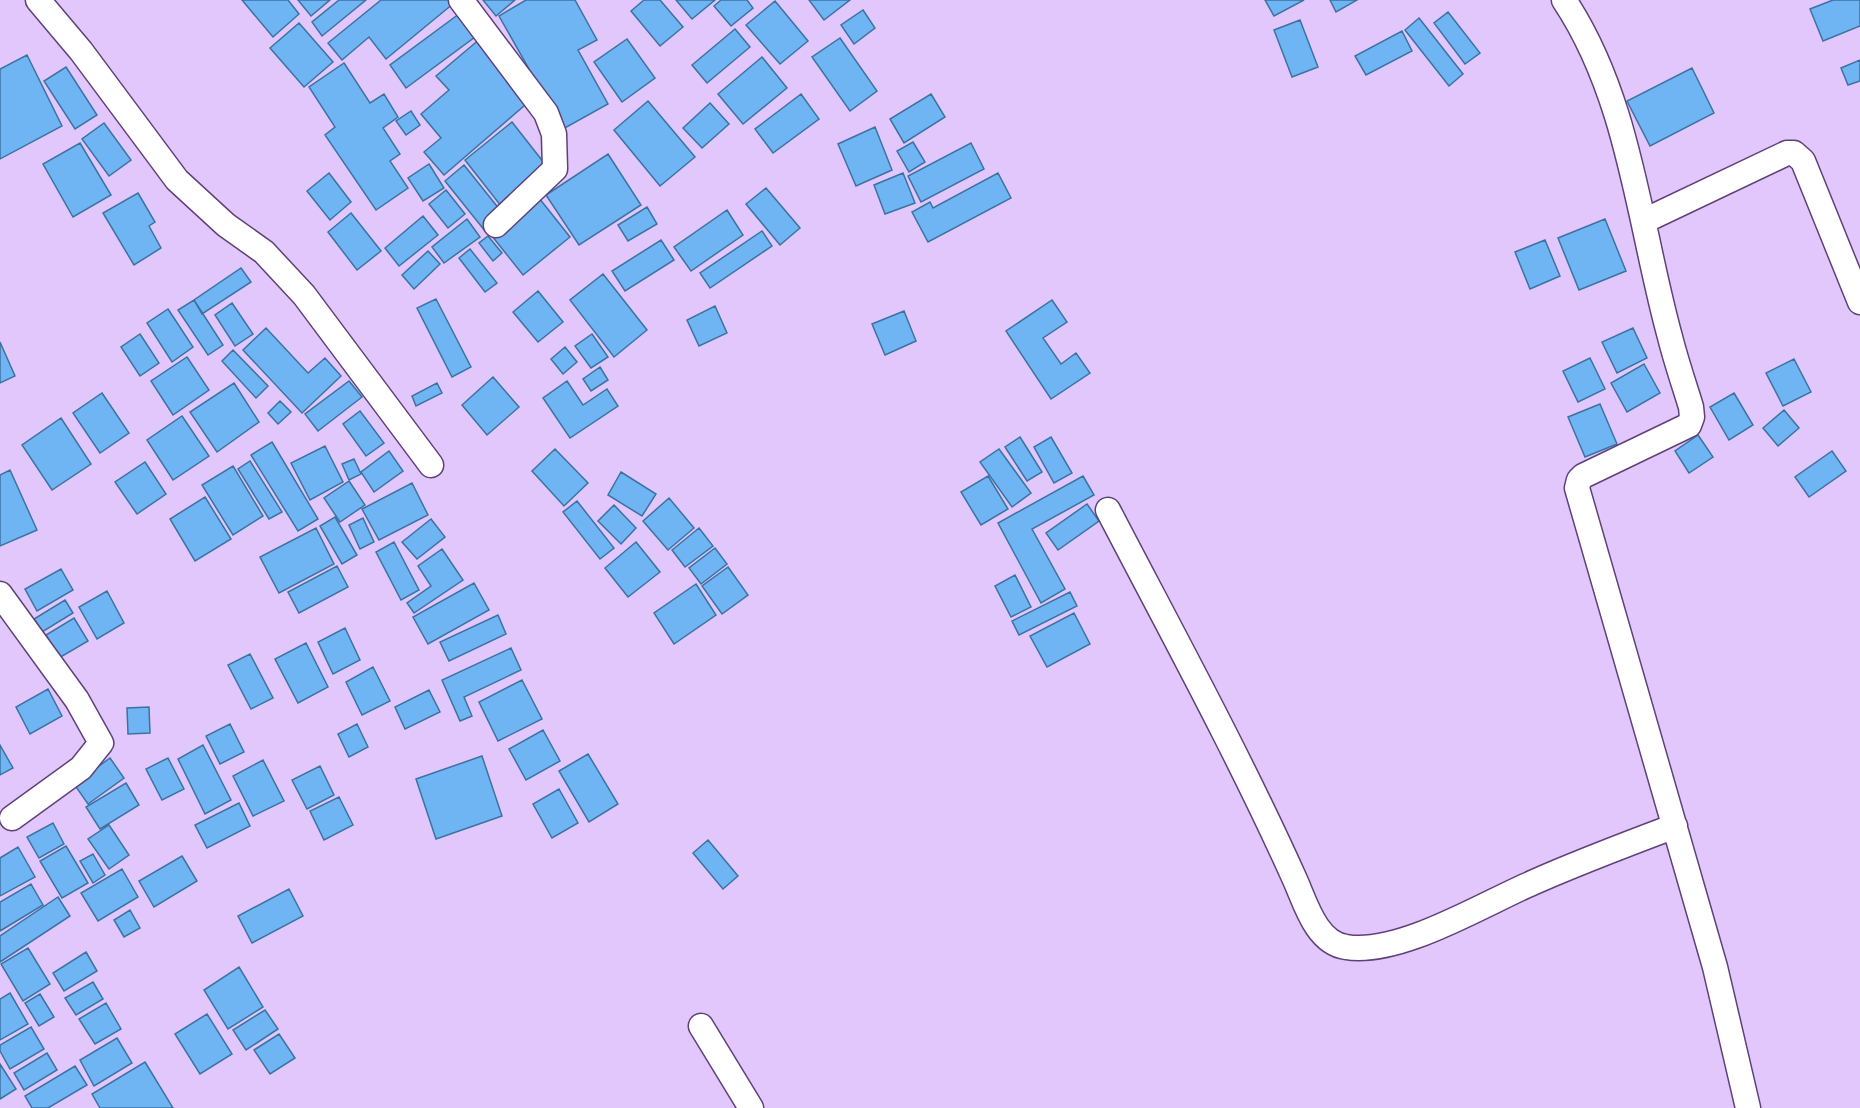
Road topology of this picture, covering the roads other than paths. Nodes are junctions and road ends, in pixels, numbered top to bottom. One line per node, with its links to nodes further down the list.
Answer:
1 (38, 0): 7 (street)
2 (461, 0): 5 (street)
3 (1564, 0): 4 (street)
4 (1644, 221): 6 (street); 11 (street)
5 (496, 225)
6 (1860, 302)
7 (431, 465)
8 (1108, 510): 11 (street)
9 (0, 594): 10 (street)
10 (12, 818)
11 (1675, 826): 14 (street)
12 (700, 1026): 13 (street)
13 (751, 1108)
14 (1748, 1108)

